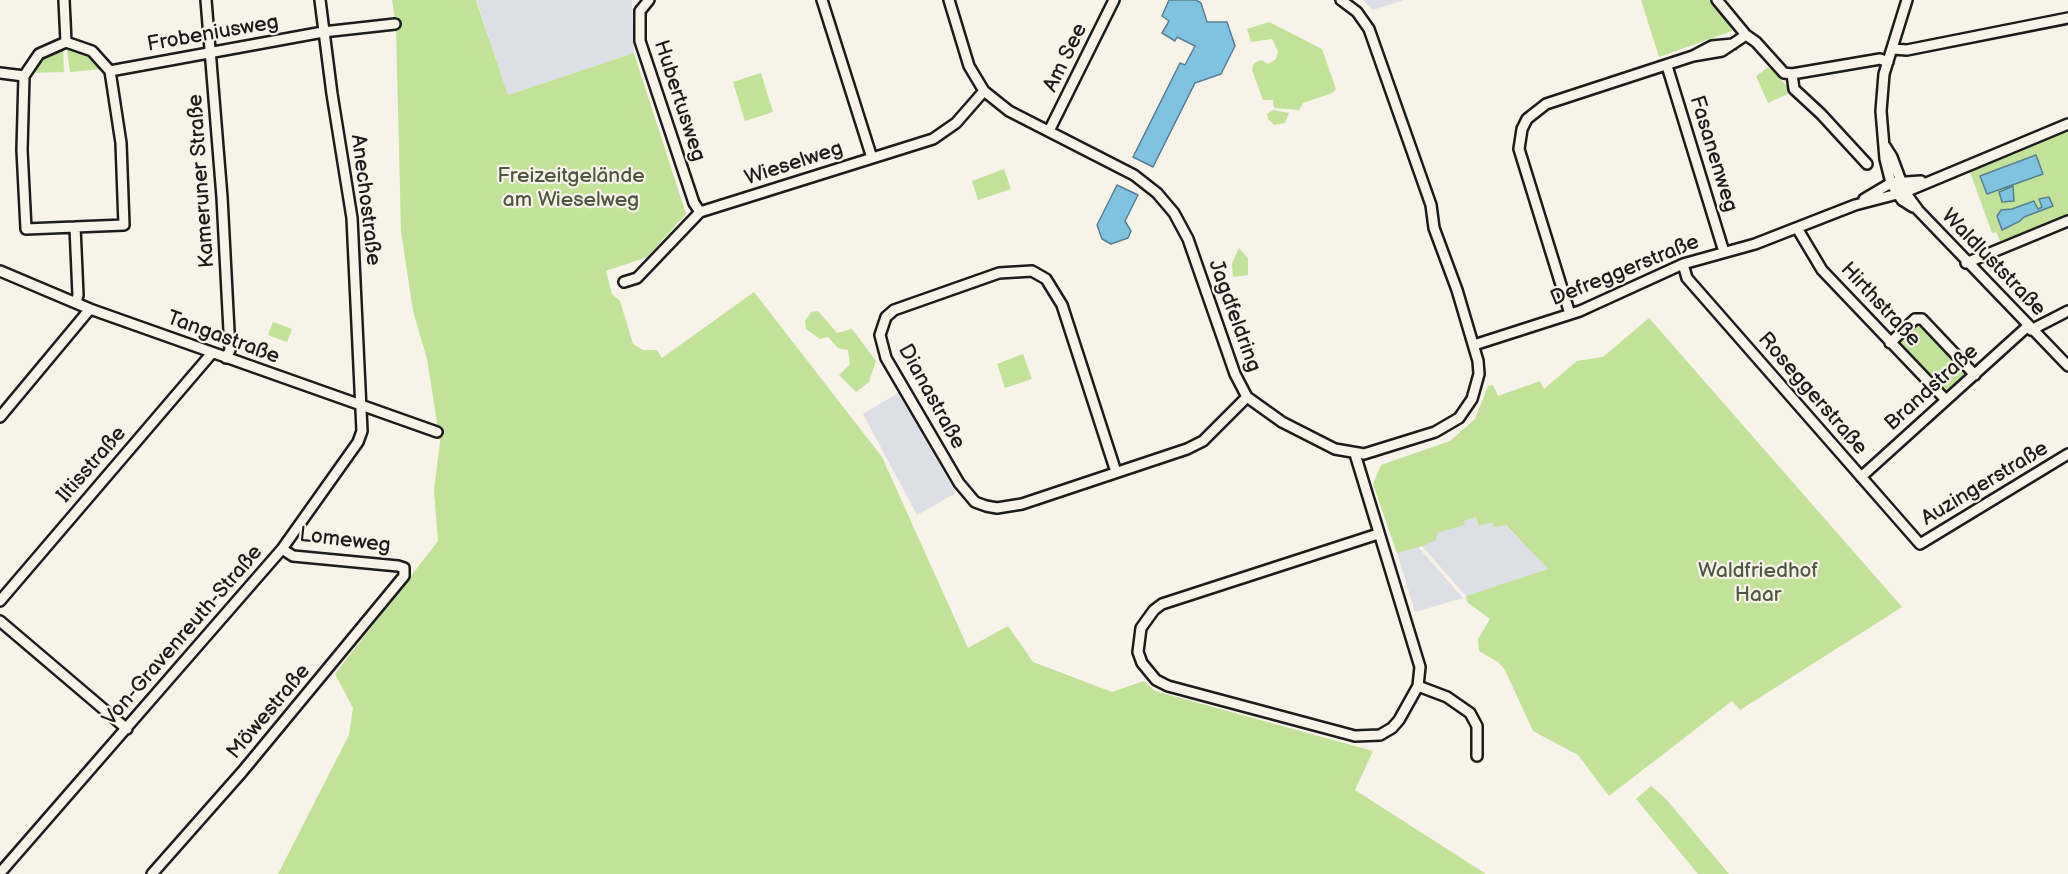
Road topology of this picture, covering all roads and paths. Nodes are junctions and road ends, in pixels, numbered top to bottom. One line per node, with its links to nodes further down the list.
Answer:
1 (64, 0): 15 (street)
2 (206, 0): 17 (street, Kameruner Straße)
3 (320, 0): 13 (street, Anechostraße)
4 (650, 0): 30 (street, Hubertusweg)
5 (822, 0): 27 (street)
6 (949, 0): 24 (street, Jagdfeldring)
7 (1114, 0): 26 (street, Am See)
8 (1341, 0): 45 (street, Jagdfeldring)
9 (1717, 0): 14 (street)
10 (1907, 0): 16 (street)
11 (2068, 18): 16 (street)
12 (395, 24): 13 (street, Frobeniusweg)
13 (323, 32): 17 (street, Frobeniusweg); 52 (street, Anechostraße)
14 (1746, 35): 19 (street); 22 (street)
15 (66, 42): 20 (street); 23 (street)
16 (1893, 49): 18 (street)
17 (212, 54): 20 (street, Frobeniusweg); 47 (street, Kameruner Straße)
18 (1888, 62): 22 (street); 29 (street)
19 (1667, 66): 34 (street, Fasanenweg); 42 (street)
20 (110, 70): 32 (street)
21 (0, 73): 23 (street)
22 (1792, 74): 28 (street)
23 (24, 76): 32 (street)
24 (984, 92): 26 (street, Jagdfeldring); 27 (street, Wieselweg)
25 (2068, 124): 29 (street, Defreggerstraße)
26 (1049, 132): 50 (street, Jagdfeldring)
27 (872, 158): 30 (street, Wieselweg)
28 (1867, 165)
29 (1898, 187): 33 (street, Defreggerstraße); 35 (street, Waldluststraße)
30 (700, 212): 38 (street, Wieselweg)
31 (2068, 221): 35 (street)
32 (75, 227): 39 (street)
33 (1797, 228): 34 (street, Defreggerstraße); 44 (street, Hirthstraße)
34 (1724, 252): 36 (street, Defreggerstraße)
35 (1966, 263): 43 (street, Waldluststraße)
36 (1683, 264): 42 (street, Defreggerstraße); 58 (street, Roseggerstraße)
37 (0, 271): 39 (street, Tangastraße)
38 (624, 282)
39 (76, 303): 40 (street, Tangastraße)
40 (90, 309): 46 (street, Tangastraße); 53 (street)
41 (2068, 311): 43 (street, Brandstraße)
42 (1570, 314): 45 (street, Defreggerstraße)
43 (2029, 328): 48 (street, Waldluststraße); 49 (street, Brandstraße)
44 (1890, 343): 49 (street); 51 (street, Hirthstraße)
45 (1474, 345): 55 (street, Jagdfeldring)
46 (212, 353): 47 (street, Tangastraße); 63 (street, Iltisstraße)
47 (226, 358): 52 (street, Tangastraße)
48 (2068, 366)
49 (1975, 375): 51 (street, Brandstraße)
50 (1247, 398): 55 (street, Jagdfeldring); 57 (street, Dianastraße)
51 (1946, 400): 58 (street, Brandstraße)
52 (360, 406): 54 (street, Tangastraße); 61 (street, Von-Gravenreuth-Straße)
53 (0, 417)
54 (437, 432)
55 (1355, 454): 59 (street)
56 (2068, 454): 60 (street, Auzingerstraße)
57 (1116, 472): 57 (street, Dianastraße)
58 (1861, 477): 60 (street, Roseggerstraße)
59 (1378, 534): 65 (street); 65 (street)
60 (1920, 544)
61 (282, 549): 62 (street, Lomeweg); 66 (street, Von-Gravenreuth-Straße)
62 (404, 568): 69 (street, Möwestraße)
63 (0, 601)
64 (0, 621): 66 (street)
65 (1418, 686): 67 (street)
66 (127, 729): 68 (street, Von-Gravenreuth-Straße)
67 (1477, 756)
68 (0, 873)
69 (152, 874)

